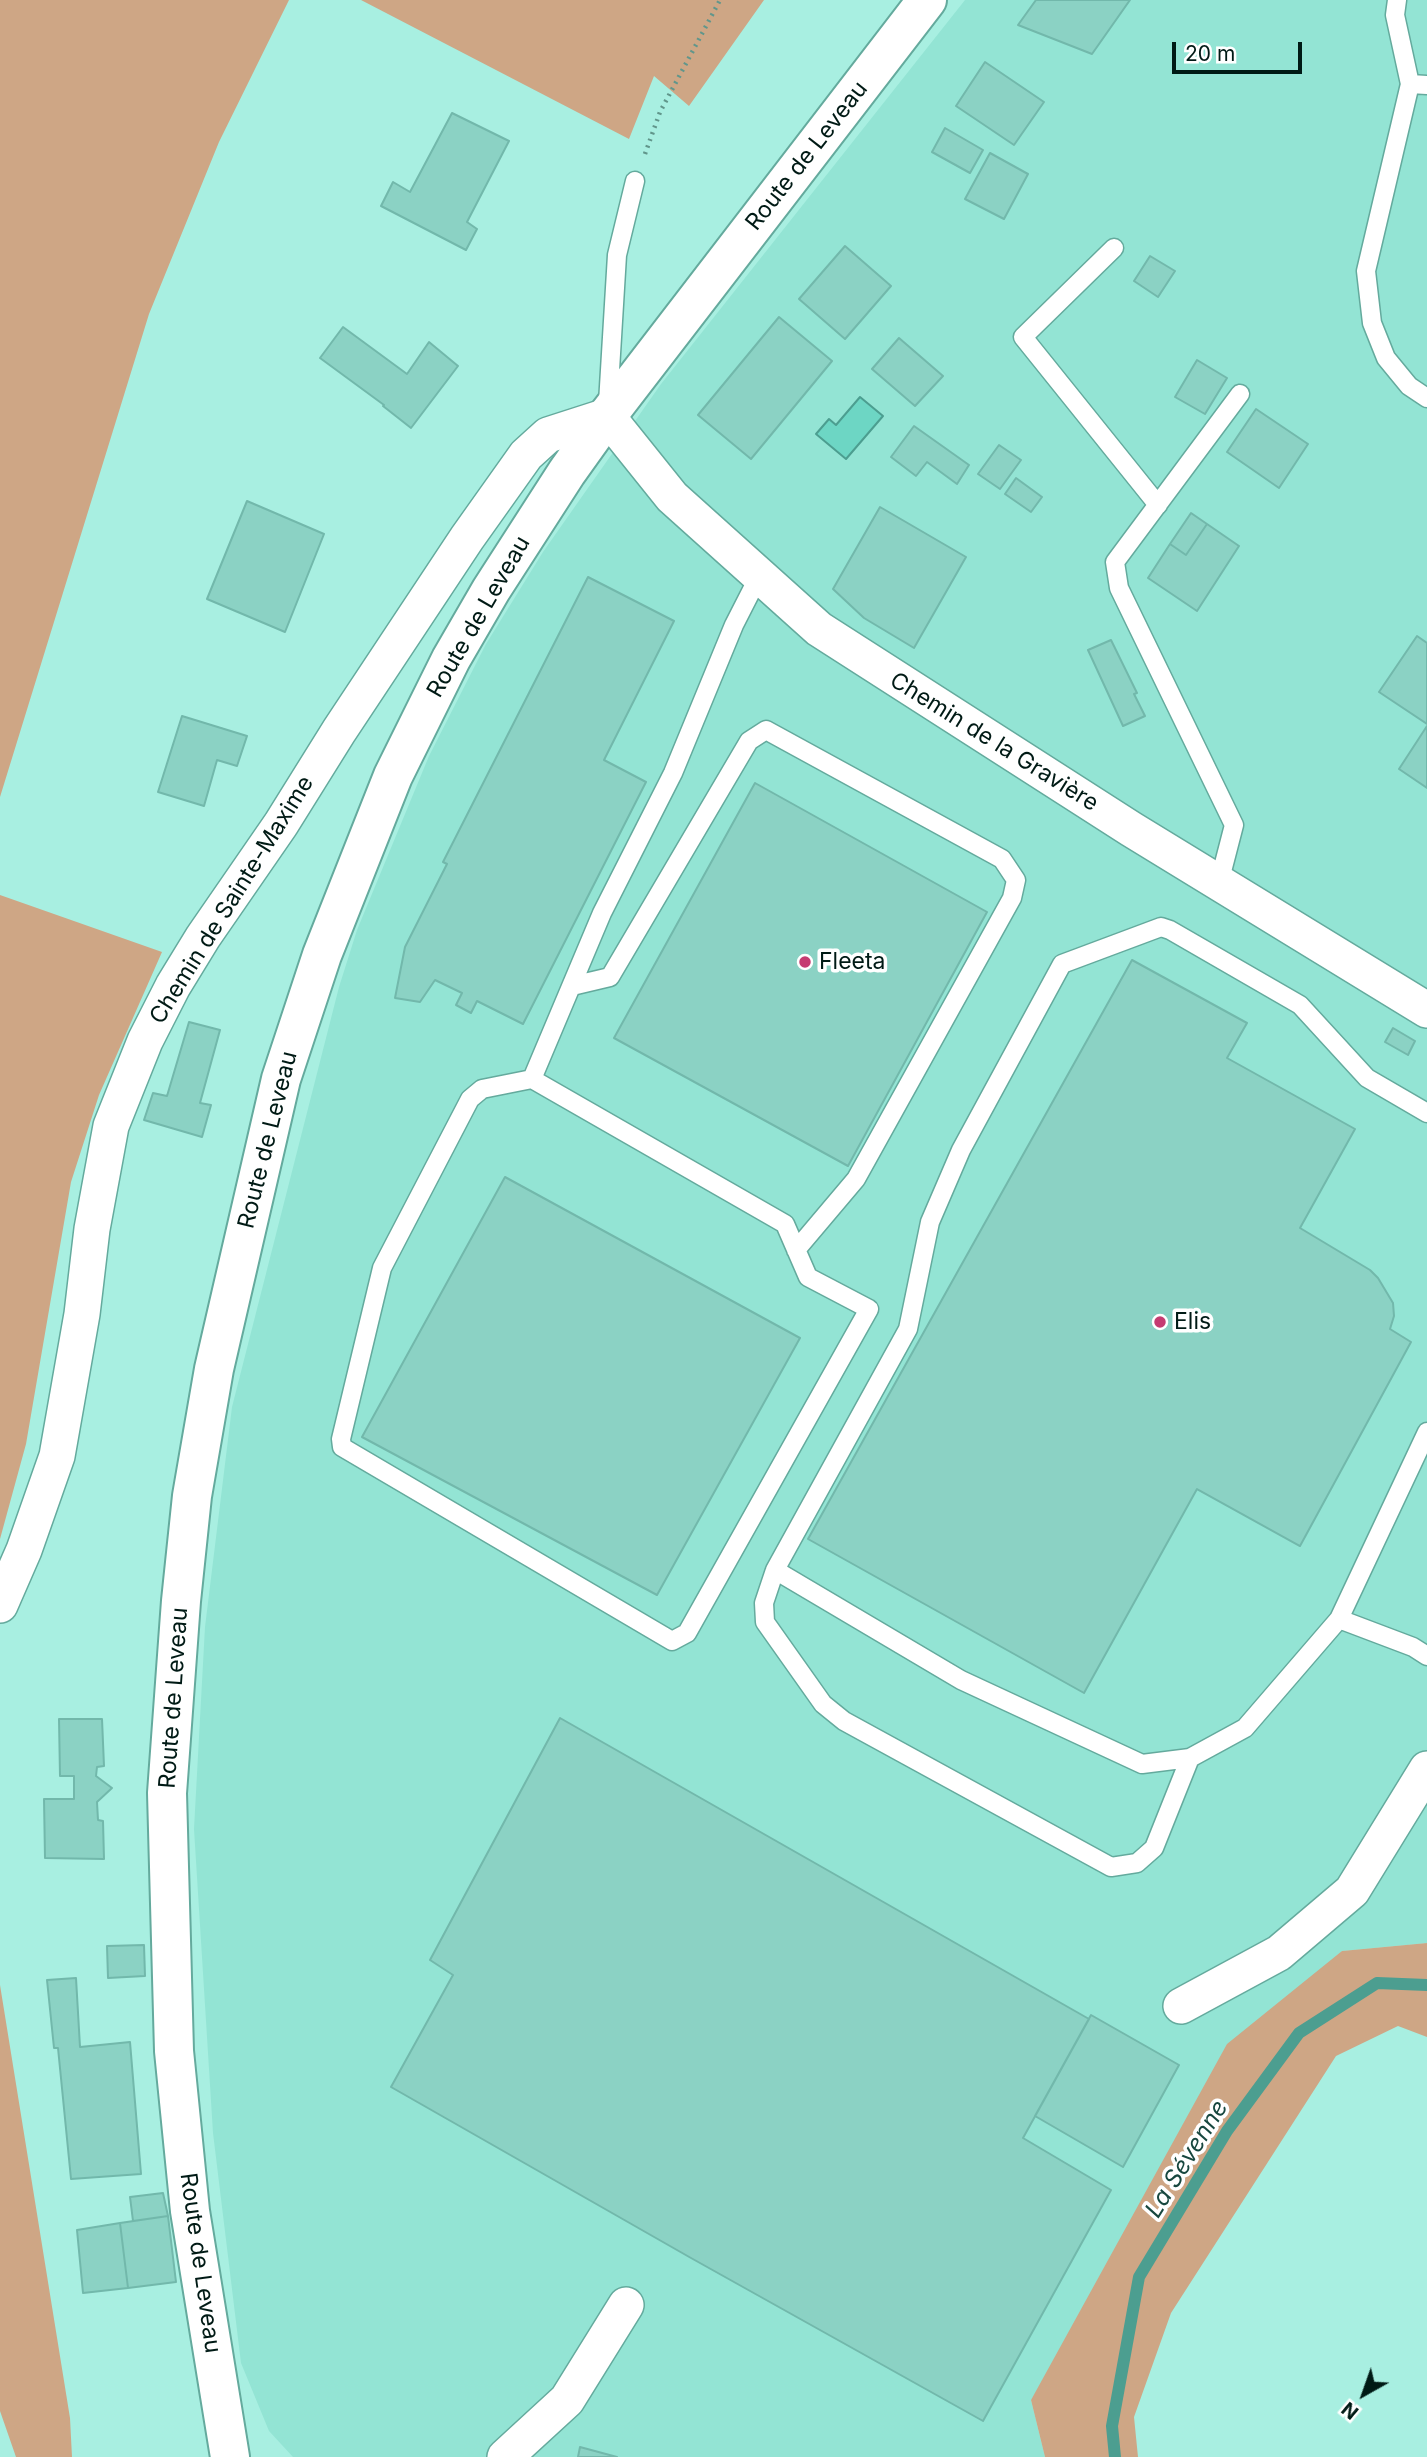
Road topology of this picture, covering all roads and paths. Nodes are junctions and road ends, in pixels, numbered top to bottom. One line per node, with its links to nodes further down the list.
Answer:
1 (720, 0): 5 (path)
2 (927, 0): 9 (street, Route de Leveau)
3 (1397, 0): 4 (lane)
4 (1418, 84): 8 (lane)
5 (635, 181): 9 (lane)
6 (1114, 248): 10 (lane)
7 (1240, 394): 10 (lane)
8 (1427, 398)
9 (607, 416): 11 (street, Chemin de la Gravière); 20 (street, Chemin de Sainte-Maxime); 27 (street, Route de Leveau)
10 (1158, 505): 12 (lane)
11 (759, 576): 12 (street, Chemin de la Gravière); 13 (lane)
12 (1219, 883): 14 (street, Chemin de la Gravière)
13 (572, 986): 15 (lane); 17 (lane)
14 (1427, 1010)
15 (532, 1079): 17 (lane); 17 (lane)
16 (1427, 1113): 19 (lane)
17 (796, 1250)
18 (1427, 1432): 21 (lane)
19 (775, 1570): 23 (lane); 23 (lane)
20 (0, 1605)
21 (1339, 1619): 22 (lane); 23 (lane)
22 (1427, 1656)
23 (1190, 1758)
24 (1427, 1769): 25 (street)
25 (1181, 2006)
26 (626, 2305): 28 (street)
27 (230, 2457)
28 (505, 2457)

